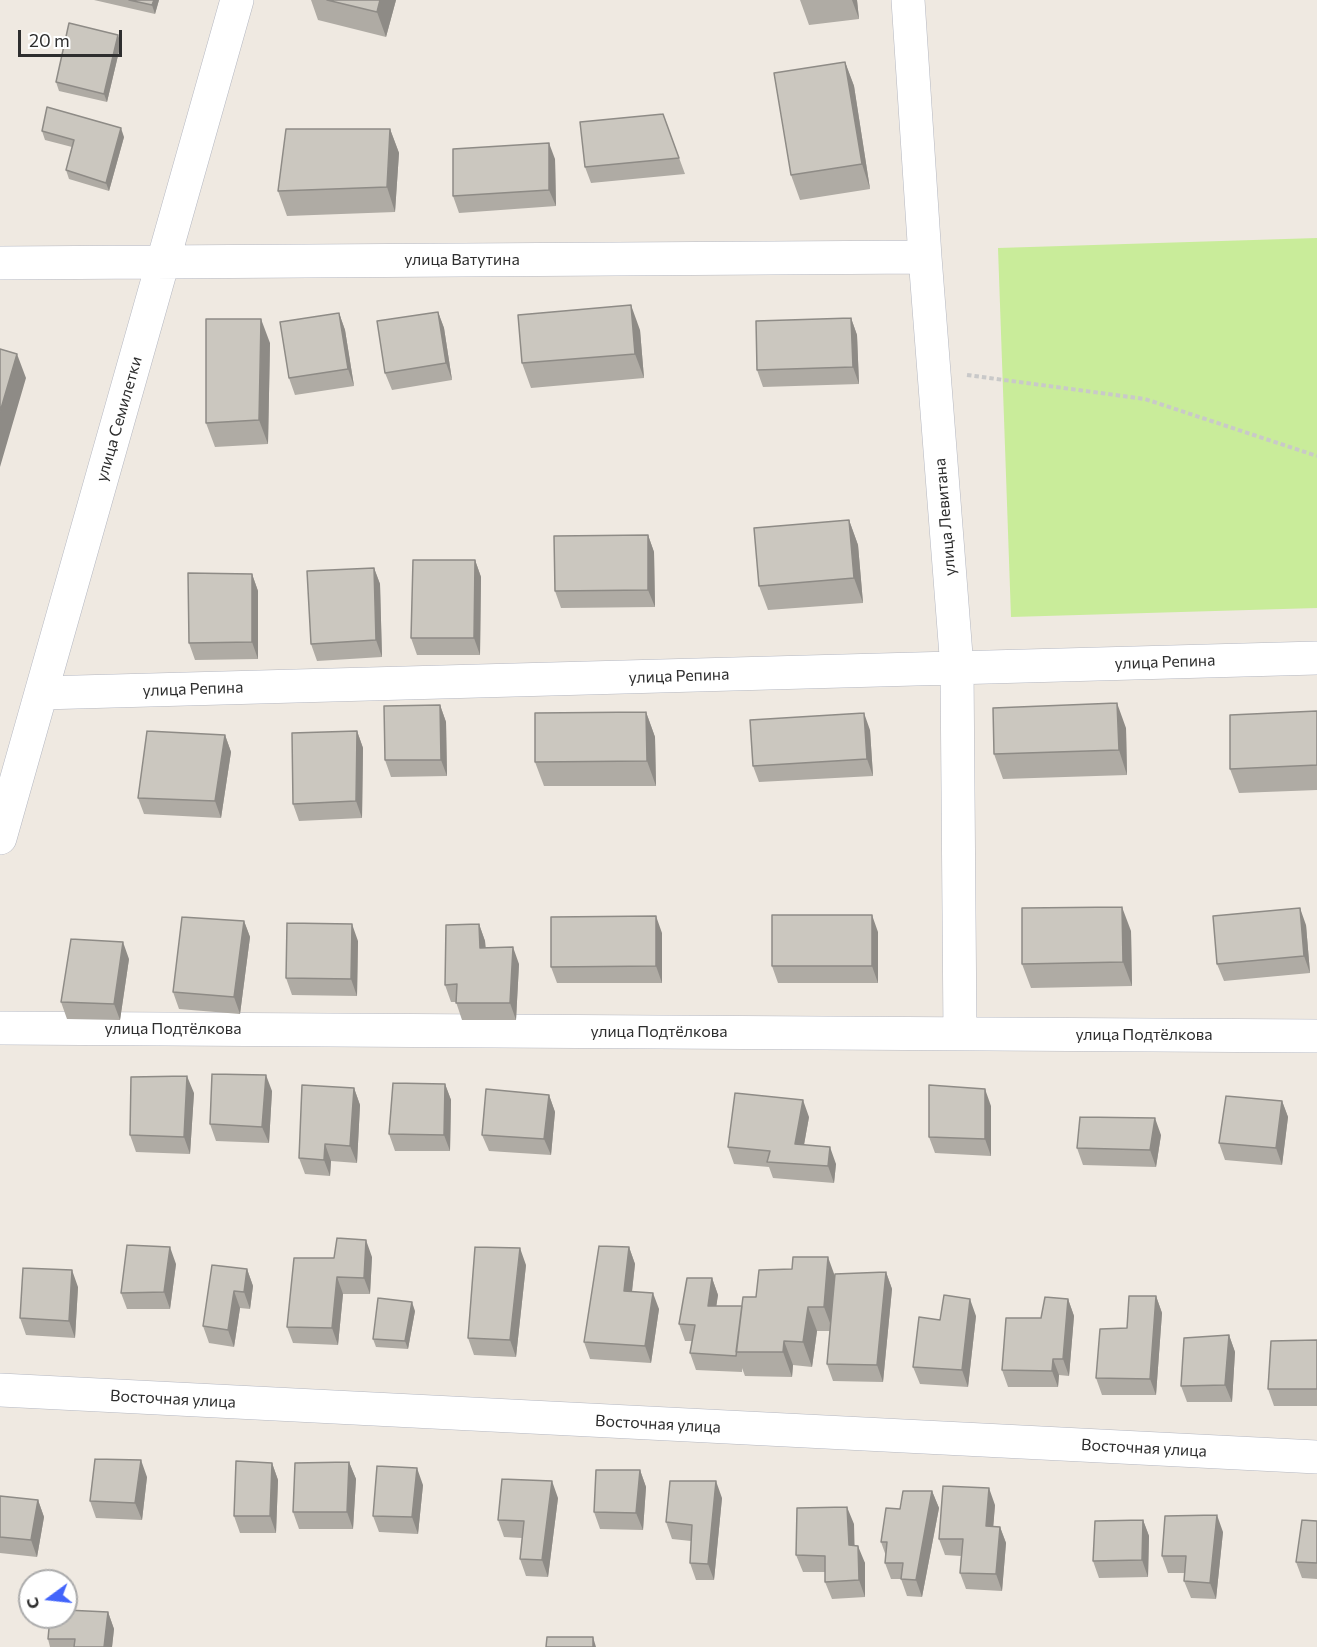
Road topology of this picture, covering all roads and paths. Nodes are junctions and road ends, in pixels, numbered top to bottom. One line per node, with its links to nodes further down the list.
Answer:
1 (237, 0): 4 (street, улица Семилетки)
2 (908, 0): 3 (street, улица Левитана)
3 (925, 257): 4 (street, улица Ватутина); 6 (street, улица Левитана)
4 (164, 262): 5 (street, улица Ватутина); 10 (street, улица Семилетки)
5 (0, 263)
6 (934, 370): 7 (path); 9 (street, улица Левитана)
7 (1317, 456)
8 (1317, 658): 9 (street, улица Репина)
9 (957, 668): 10 (street, улица Репина); 13 (street, улица Левитана)
10 (41, 693): 11 (street, улица Семилетки)
11 (0, 838)
12 (0, 1028): 13 (street, улица Подтёлкова)
13 (960, 1034): 14 (street, улица Подтёлкова)
14 (1317, 1036)
15 (0, 1390): 16 (street, Восточная улица)
16 (1317, 1457)

